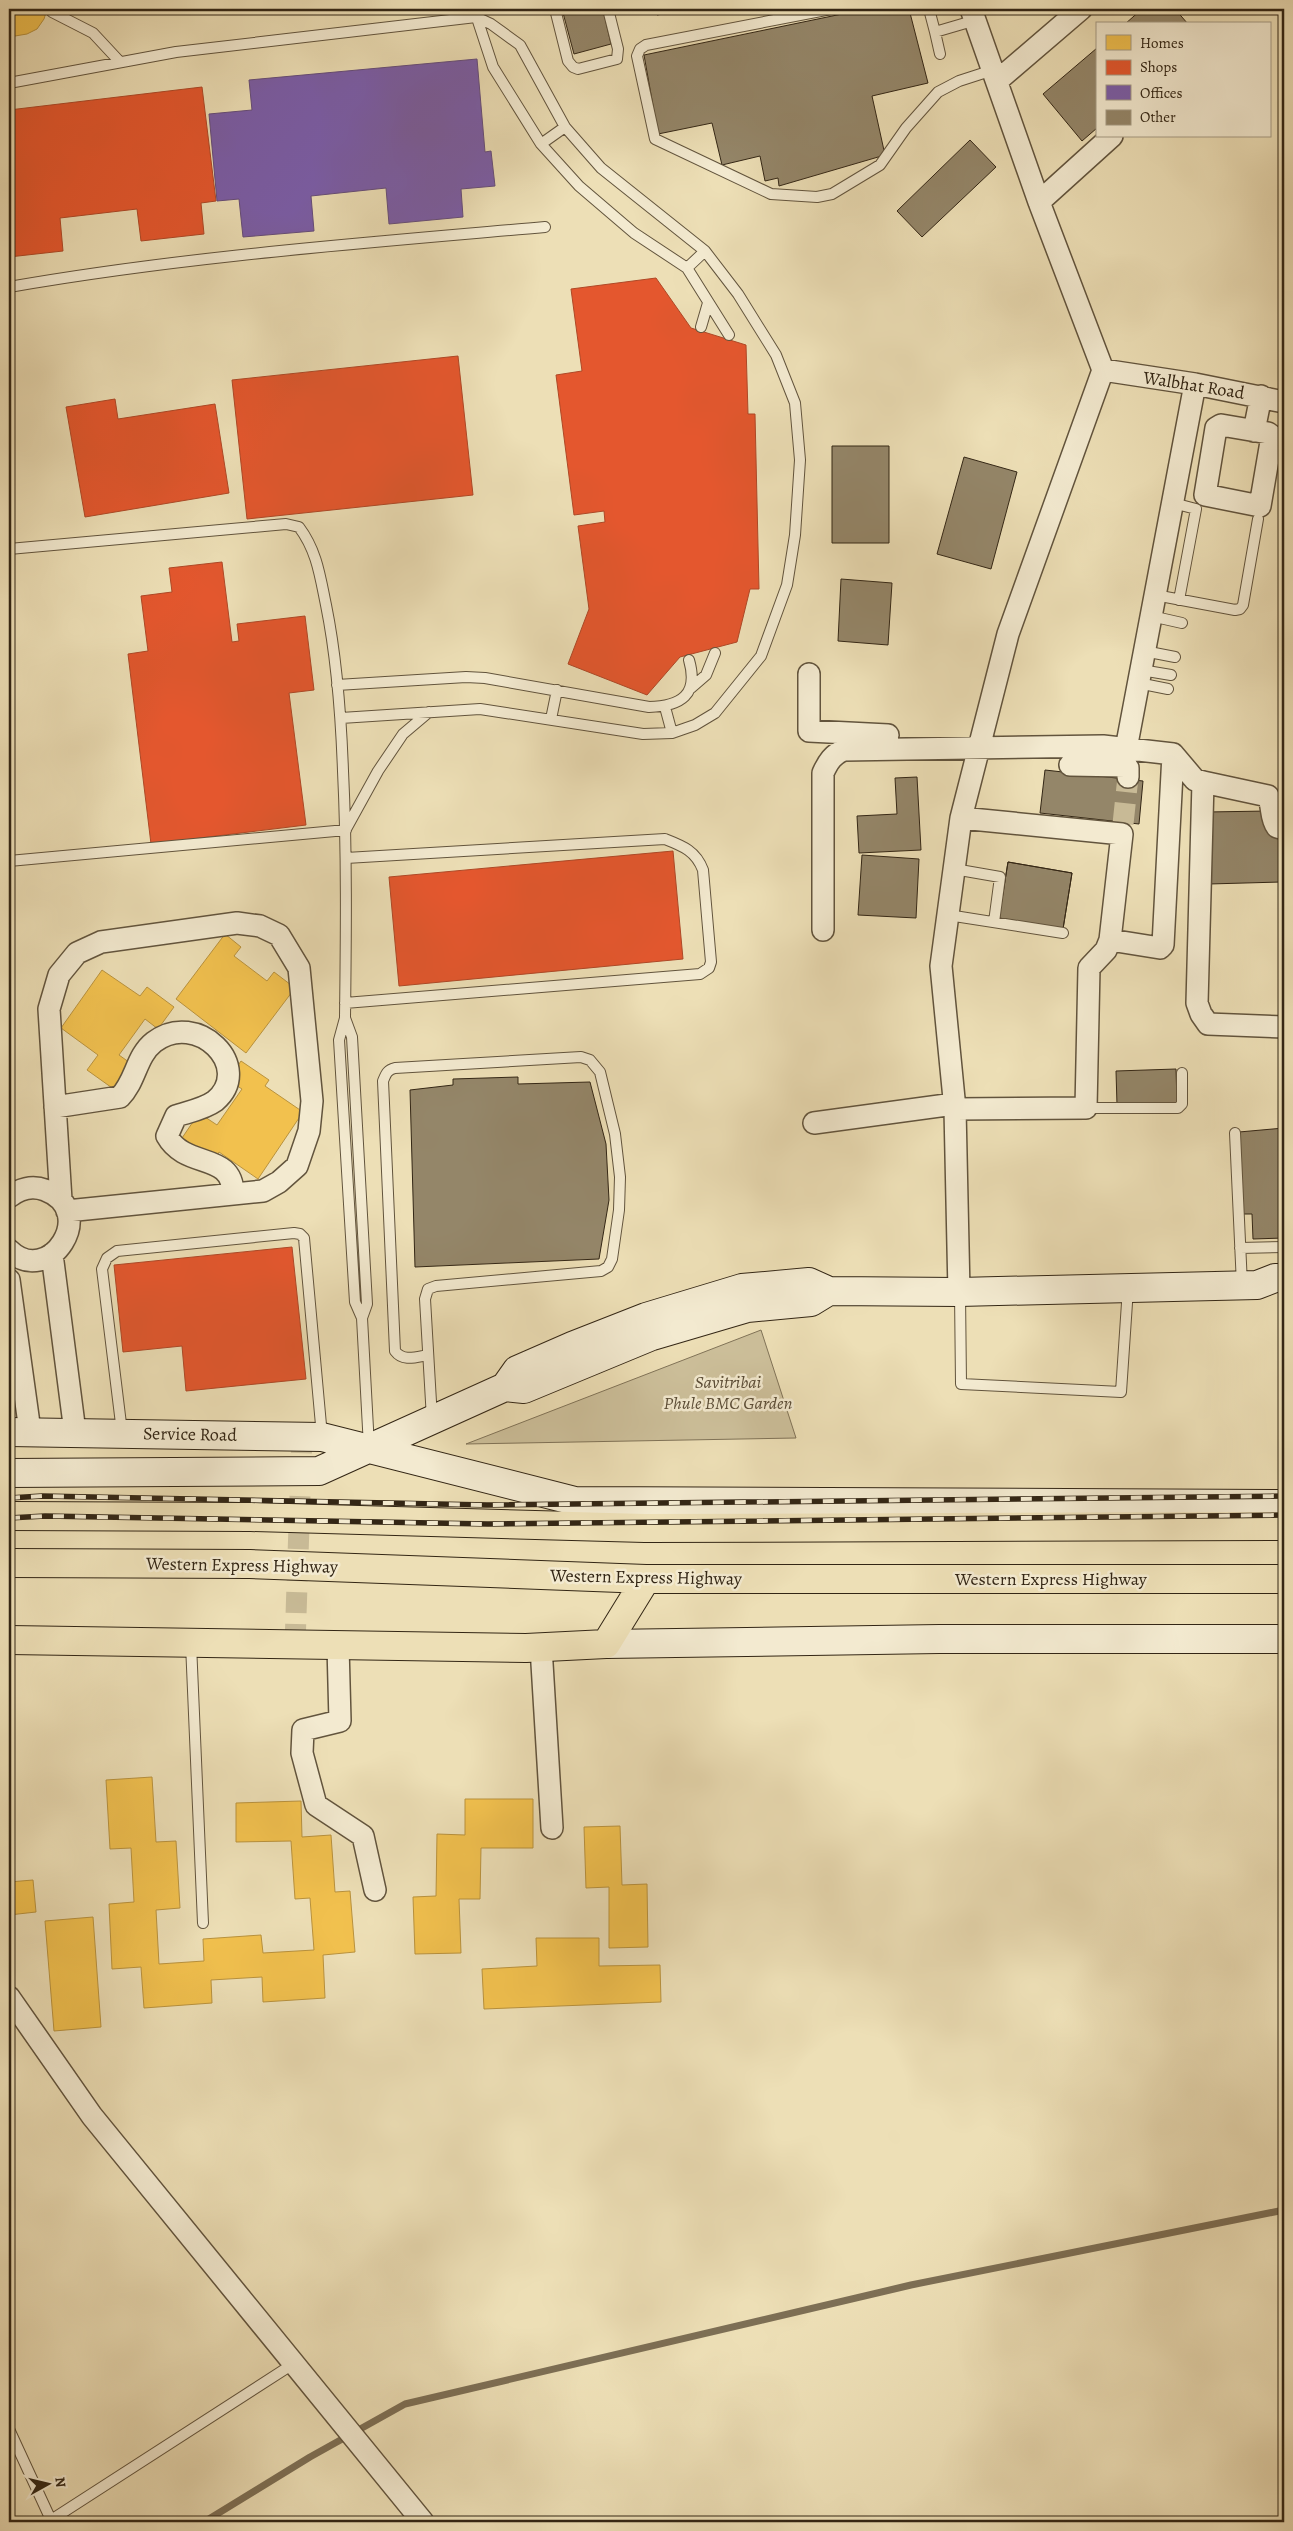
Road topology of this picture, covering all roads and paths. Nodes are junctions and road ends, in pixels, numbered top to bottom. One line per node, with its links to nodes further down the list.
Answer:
1 (555, 9): 2 (lane)
2 (608, 9)
3 (831, 9): 12 (lane)
4 (929, 9): 9 (lane)
5 (1081, 9): 12 (street)
6 (52, 12): 11 (lane)
7 (475, 13): 11 (lane); 14 (lane); 16 (lane)
8 (973, 14): 9 (lane); 12 (street)
9 (935, 32): 10 (lane)
10 (940, 54)
11 (120, 62): 13 (lane)
12 (995, 76): 17 (street)
13 (9, 83)
14 (565, 127): 16 (lane); 19 (lane)
15 (1110, 138): 17 (street)
16 (541, 144): 20 (lane)
17 (1039, 202): 25 (street)
18 (545, 227): 21 (lane)
19 (705, 251): 20 (lane); 50 (lane)
20 (688, 268): 22 (lane)
21 (9, 287)
22 (708, 302): 23 (lane); 24 (lane)
23 (701, 327)
24 (729, 335)
25 (1103, 370): 26 (street, Walbhat Road); 53 (street)
26 (1195, 384): 27 (street, Walbhat Road); 30 (street)
27 (1262, 396): 28 (street, Walbhat Road); 29 (street)
28 (1284, 402)
29 (1254, 431)
30 (1172, 503): 33 (lane); 34 (street)
31 (1258, 519): 33 (lane)
32 (9, 549): 42 (lane)
33 (1179, 600): 34 (lane)
34 (1153, 605): 35 (lane); 39 (street)
35 (1182, 623)
36 (715, 653): 43 (lane)
37 (1175, 657): 39 (lane)
38 (689, 660): 43 (lane)
39 (1141, 668): 41 (lane); 44 (lane); 54 (street)
40 (809, 674): 52 (street)
41 (1171, 675)
42 (337, 685): 45 (lane); 48 (lane)
43 (691, 688): 46 (lane)
44 (1168, 689)
45 (558, 690): 46 (lane); 49 (lane)
46 (665, 707): 50 (lane)
47 (429, 712): 48 (lane); 49 (lane); 62 (lane)
48 (341, 718): 62 (lane)
49 (551, 719): 50 (lane)
50 (672, 733)
51 (888, 734): 52 (street)
52 (859, 742): 53 (street); 68 (street)
53 (977, 748): 56 (street); 60 (street)
54 (1126, 749): 55 (street); 56 (street)
55 (1173, 754): 59 (street); 70 (street)
56 (1102, 756): 57 (street); 58 (street)
57 (1070, 765)
58 (1128, 776)
59 (1203, 782): 61 (street); 72 (street)
60 (961, 818): 65 (street); 70 (street)
61 (1284, 829)
62 (346, 830): 63 (lane); 64 (lane)
63 (346, 858): 71 (lane); 71 (lane)
64 (9, 861)
65 (954, 869): 66 (street); 67 (lane)
66 (948, 915): 67 (lane); 74 (street)
67 (994, 922): 69 (lane)
68 (823, 930)
69 (1063, 933)
70 (1110, 940): 76 (street)
71 (345, 1003): 99 (lane)
72 (1284, 1027)
73 (1182, 1073): 76 (lane)
74 (954, 1106): 76 (street); 77 (street); 90 (street)
75 (55, 1107): 79 (street); 79 (street); 81 (street)
76 (1086, 1108)
77 (814, 1124)
78 (1235, 1133): 83 (lane)
79 (233, 1194): 81 (street)
80 (9, 1197): 81 (street)
81 (64, 1205): 85 (street)
82 (1284, 1247): 83 (lane)
83 (1240, 1248): 88 (lane)
84 (9, 1250): 85 (street)
85 (52, 1254): 96 (street)
86 (1284, 1278): 88 (main road)
87 (9, 1280): 93 (street)
88 (1250, 1285): 89 (main road); 91 (main road)
89 (1128, 1287): 90 (main road); 90 (lane)
90 (960, 1292): 94 (main road)
91 (1284, 1294)
92 (428, 1356): 92 (lane); 94 (lane)
93 (16, 1378): 95 (street)
94 (432, 1420): 99 (main road)
95 (20, 1432): 96 (main road, Service Road)
96 (75, 1432): 97 (main road, Service Road)
97 (122, 1433): 98 (main road, Service Road); 98 (lane)
98 (322, 1436): 99 (main road, Service Road)
99 (369, 1449): 100 (main road); 101 (main road, Service Road)
100 (9, 1473)
101 (1284, 1504)
102 (9, 1516): 103 (highway)
103 (1284, 1526)
104 (9, 1564): 105 (highway, Western Express Highway)
105 (646, 1579): 106 (highway, Western Express Highway); 110 (highway)
106 (1284, 1579)
107 (1284, 1639): 110 (main road)
108 (9, 1640): 109 (highway)
109 (191, 1644): 111 (highway); 115 (lane)
110 (606, 1644): 112 (highway)
111 (338, 1646): 112 (highway); 114 (street)
112 (541, 1647): 113 (street)
113 (552, 1828)
114 (375, 1890)
115 (203, 1923)
116 (9, 1997): 117 (street)
117 (293, 2364): 119 (lane); 120 (street)
118 (9, 2429): 119 (lane)
119 (50, 2521)
120 (423, 2522)

